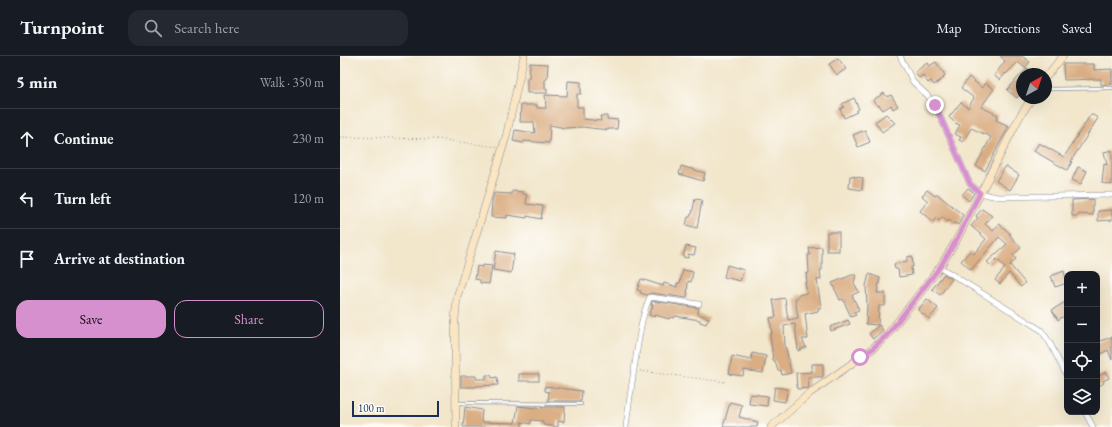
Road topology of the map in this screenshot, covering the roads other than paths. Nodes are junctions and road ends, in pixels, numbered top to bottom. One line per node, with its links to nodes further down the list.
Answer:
1 (524, 56): 13 (street)
2 (900, 56): 8 (street)
3 (1062, 56): 4 (street)
4 (1052, 69)
5 (1112, 88): 6 (lane)
6 (1052, 89)
7 (1028, 104): 8 (street)
8 (980, 193): 9 (street); 10 (street)
9 (1112, 195)
10 (940, 267): 12 (street); 19 (street)
11 (699, 304): 18 (street)
12 (1064, 371)
13 (456, 403): 14 (lane); 17 (street)
14 (581, 404)
15 (1086, 415): 16 (street)
16 (1092, 426)
17 (456, 427)
18 (626, 427)
19 (771, 427)

